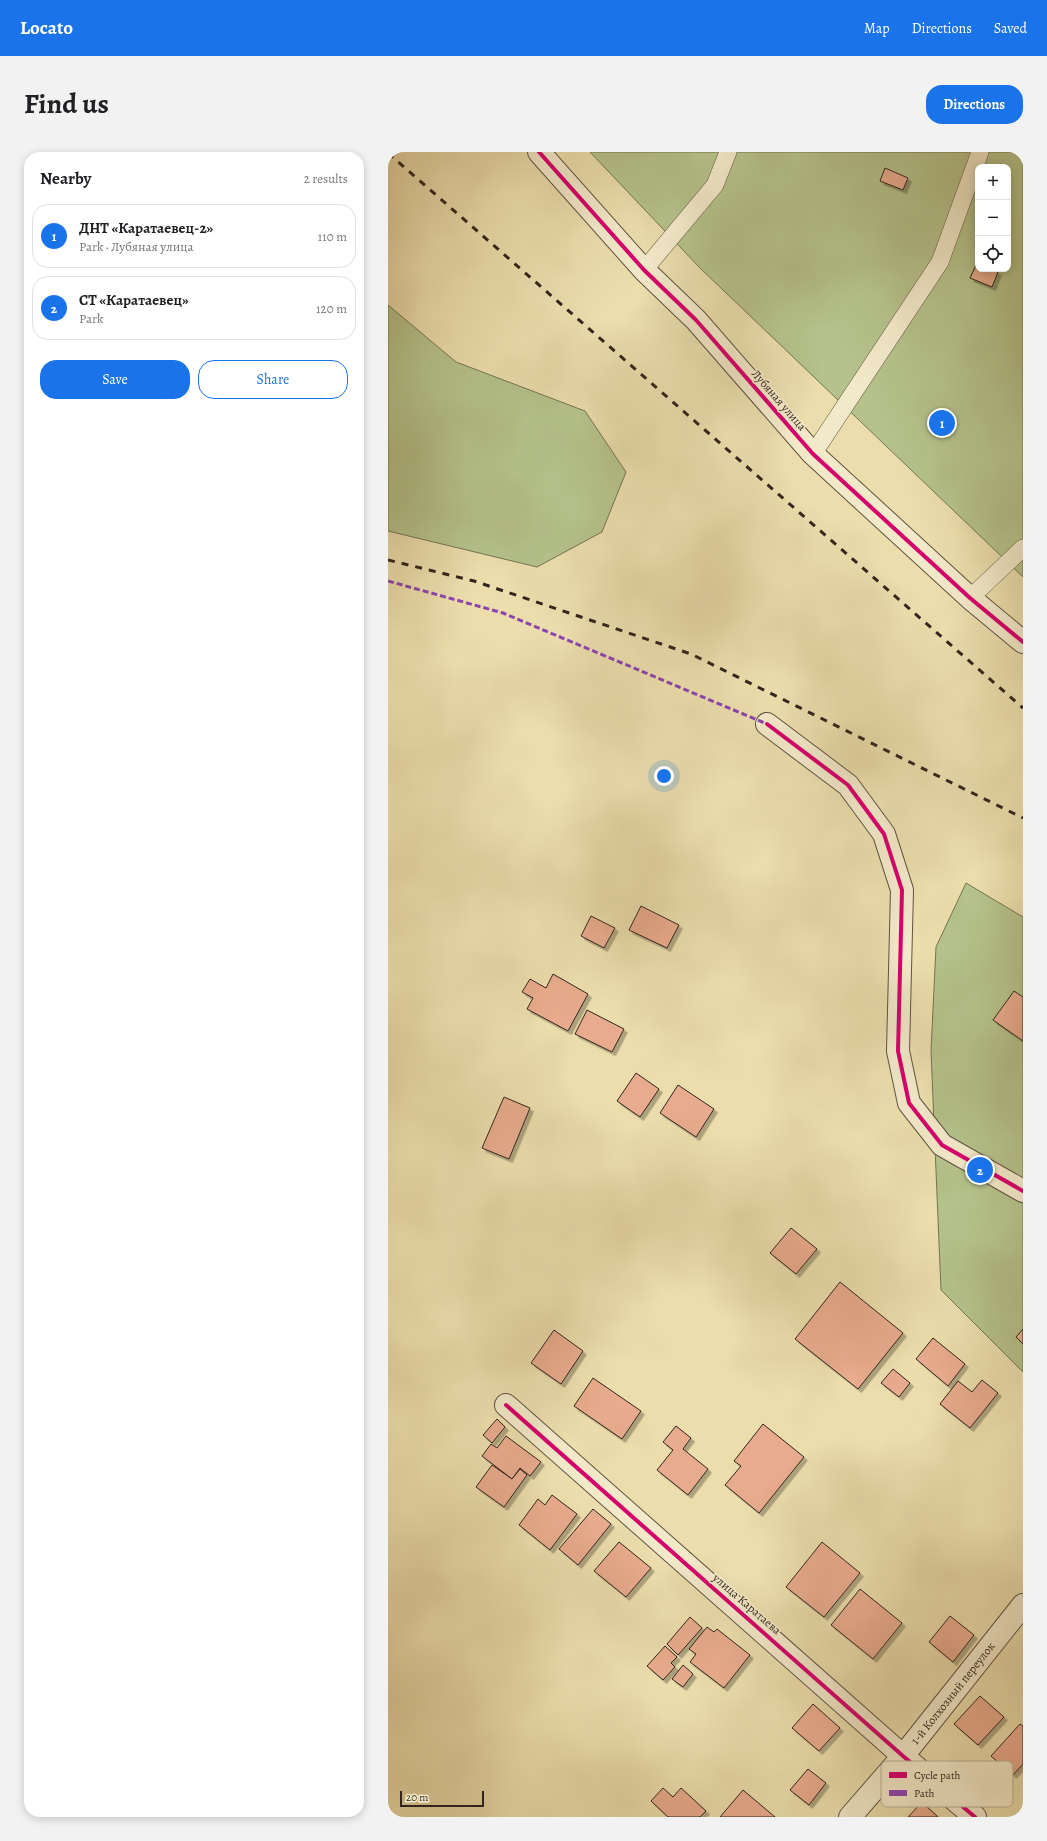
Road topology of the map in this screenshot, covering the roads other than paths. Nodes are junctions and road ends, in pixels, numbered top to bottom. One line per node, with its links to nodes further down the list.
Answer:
1 (539, 152): 4 (street, Лубяная улица)
2 (728, 152): 4 (lane)
3 (980, 152): 5 (lane)
4 (644, 270): 5 (street, Лубяная улица)
5 (813, 454): 7 (street, Лубяная улица)
6 (1023, 548): 7 (lane)
7 (970, 598): 8 (street, Лубяная улица)
8 (1023, 642)
9 (767, 724): 10 (street)
10 (1023, 1191)
11 (506, 1405): 13 (street, улица Каратаева)
12 (1023, 1605): 13 (street, 1-й Колхозный переулок)
13 (903, 1756): 14 (street, 1-й Колхозный переулок); 15 (street, улица Каратаева)
14 (899, 1761)
15 (909, 1761)
16 (881, 1781): 18 (street, 1-й Колхозный переулок)
17 (963, 1807): 19 (street, улица Каратаева)
18 (850, 1817)
19 (975, 1817)

